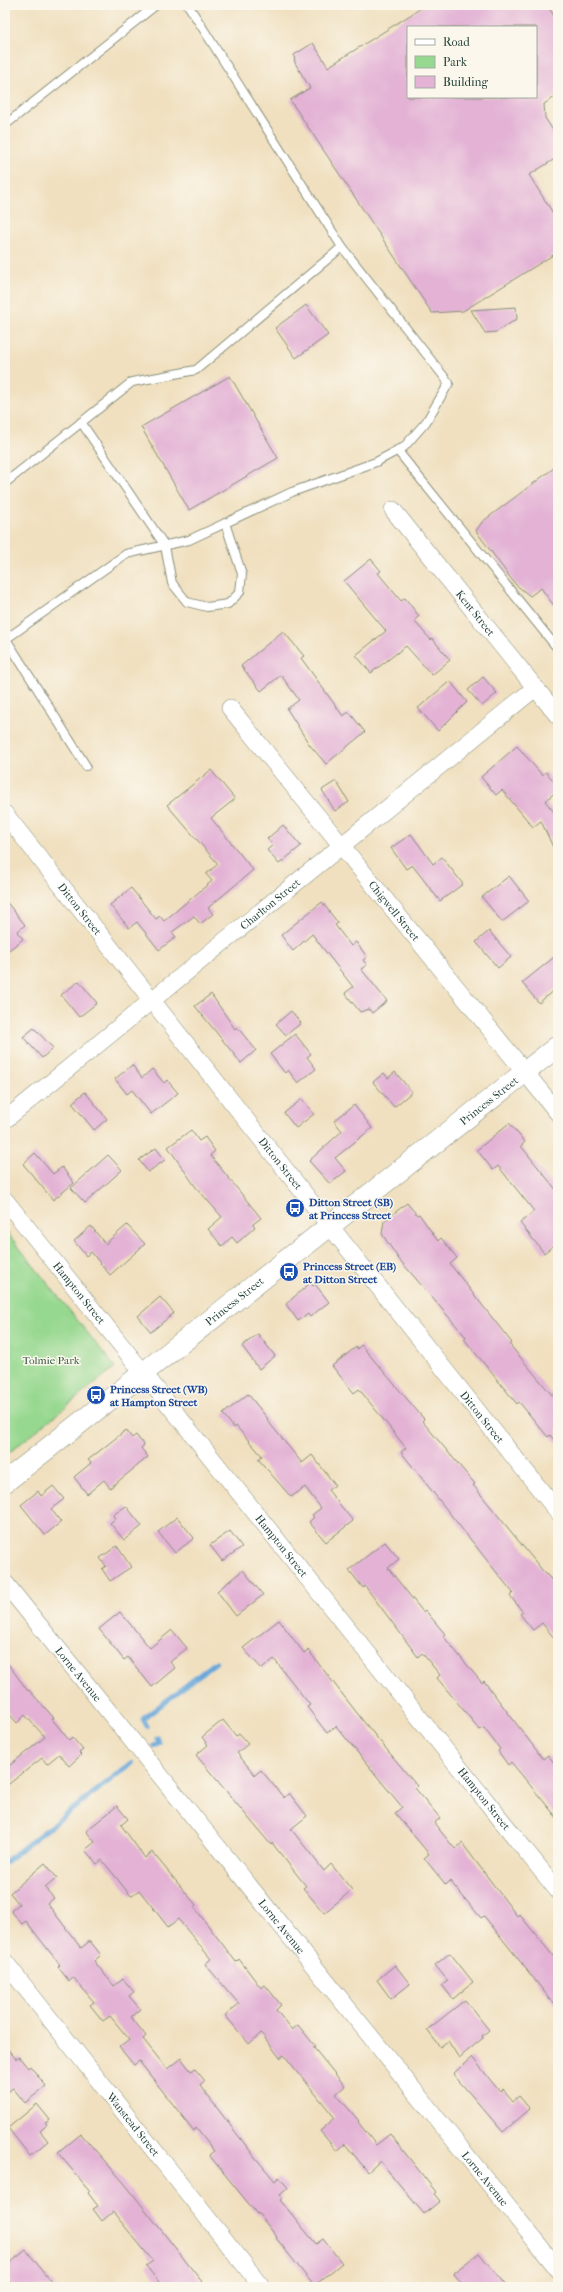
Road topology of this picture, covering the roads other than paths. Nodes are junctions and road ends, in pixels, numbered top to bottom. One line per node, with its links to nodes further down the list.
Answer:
1 (156, 5): 3 (lane)
2 (188, 5): 4 (lane)
3 (5, 125)
4 (342, 247): 5 (lane); 6 (lane)
5 (81, 422): 7 (lane); 10 (lane)
6 (397, 450): 9 (lane); 11 (lane)
7 (5, 483)
8 (393, 510): 12 (street, Kent Street)
9 (225, 523): 10 (lane); 10 (lane)
10 (165, 546): 15 (lane)
11 (558, 649)
12 (535, 688): 14 (street, Kent Street); 17 (street, Charlton Street)
13 (230, 708): 17 (street, Chigwell Street)
14 (558, 716)
15 (86, 766)
16 (5, 814): 18 (street, Ditton Street)
17 (341, 845): 18 (street, Charlton Street); 20 (street, Chigwell Street)
18 (151, 1000): 22 (street, Charlton Street); 24 (street, Ditton Street)
19 (558, 1046): 20 (street, Princess Street)
20 (526, 1073): 21 (street, Chigwell Street); 24 (street, Princess Street)
21 (558, 1114)
22 (5, 1120)
23 (5, 1200): 25 (street, Hampton Street)
24 (329, 1226): 25 (street, Princess Street); 27 (street, Ditton Street)
25 (143, 1373): 26 (street, Princess Street); 29 (street, Hampton Street)
26 (5, 1482)
27 (558, 1512)
28 (5, 1583): 31 (street, Lorne Avenue)
29 (558, 1891)
30 (5, 1962): 32 (street, Wanstead Street)
31 (558, 2269)
32 (262, 2287)

